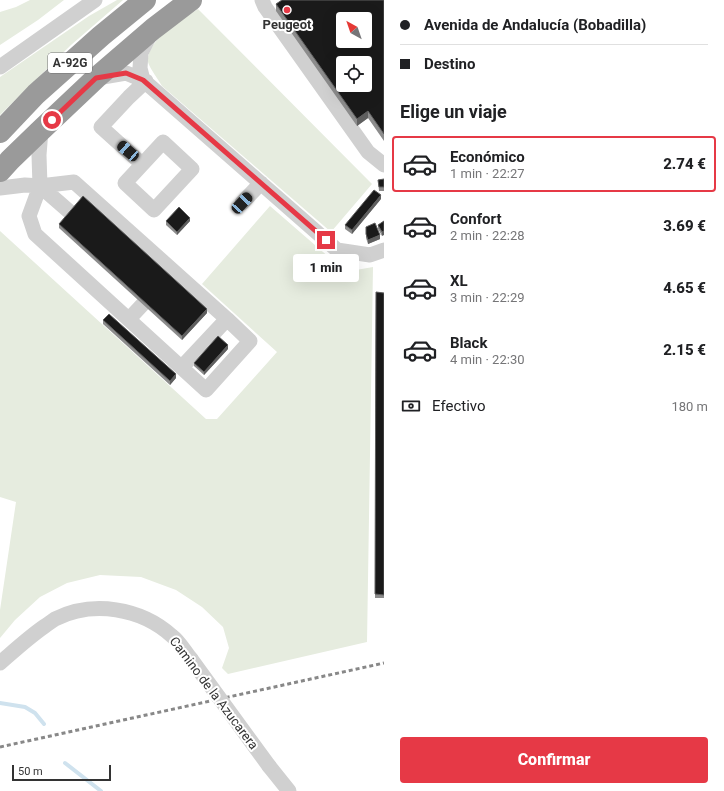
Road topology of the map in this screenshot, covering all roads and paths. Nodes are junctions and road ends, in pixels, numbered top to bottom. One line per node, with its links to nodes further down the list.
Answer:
1 (82, 0): 6 (street)
2 (95, 0): 6 (street)
3 (145, 0): 12 (highway, A-92G)
4 (191, 0): 7 (highway, A-92G)
5 (266, 0): 14 (street)
6 (54, 29): 8 (street)
7 (153, 29): 9 (highway, A-92G); 10 (street)
8 (0, 67)
9 (96, 78): 10 (street); 11 (highway, A-92G)
10 (144, 80): 13 (street); 16 (street)
11 (41, 130): 15 (highway, A-92G); 17 (street)
12 (0, 132)
13 (142, 164): 13 (street)
14 (384, 165)
15 (0, 171)
16 (261, 183): 19 (street); 21 (street)
17 (40, 186): 18 (street); 20 (street); 23 (street); 24 (street)
18 (0, 188)
19 (242, 203)
20 (72, 213)
21 (377, 253)
22 (143, 304): 23 (street)
23 (129, 319): 25 (street)
24 (228, 319): 25 (street); 25 (street)
25 (182, 367)
26 (0, 663): 27 (street, Camino de la Azucarera, bridge)
27 (289, 791)

